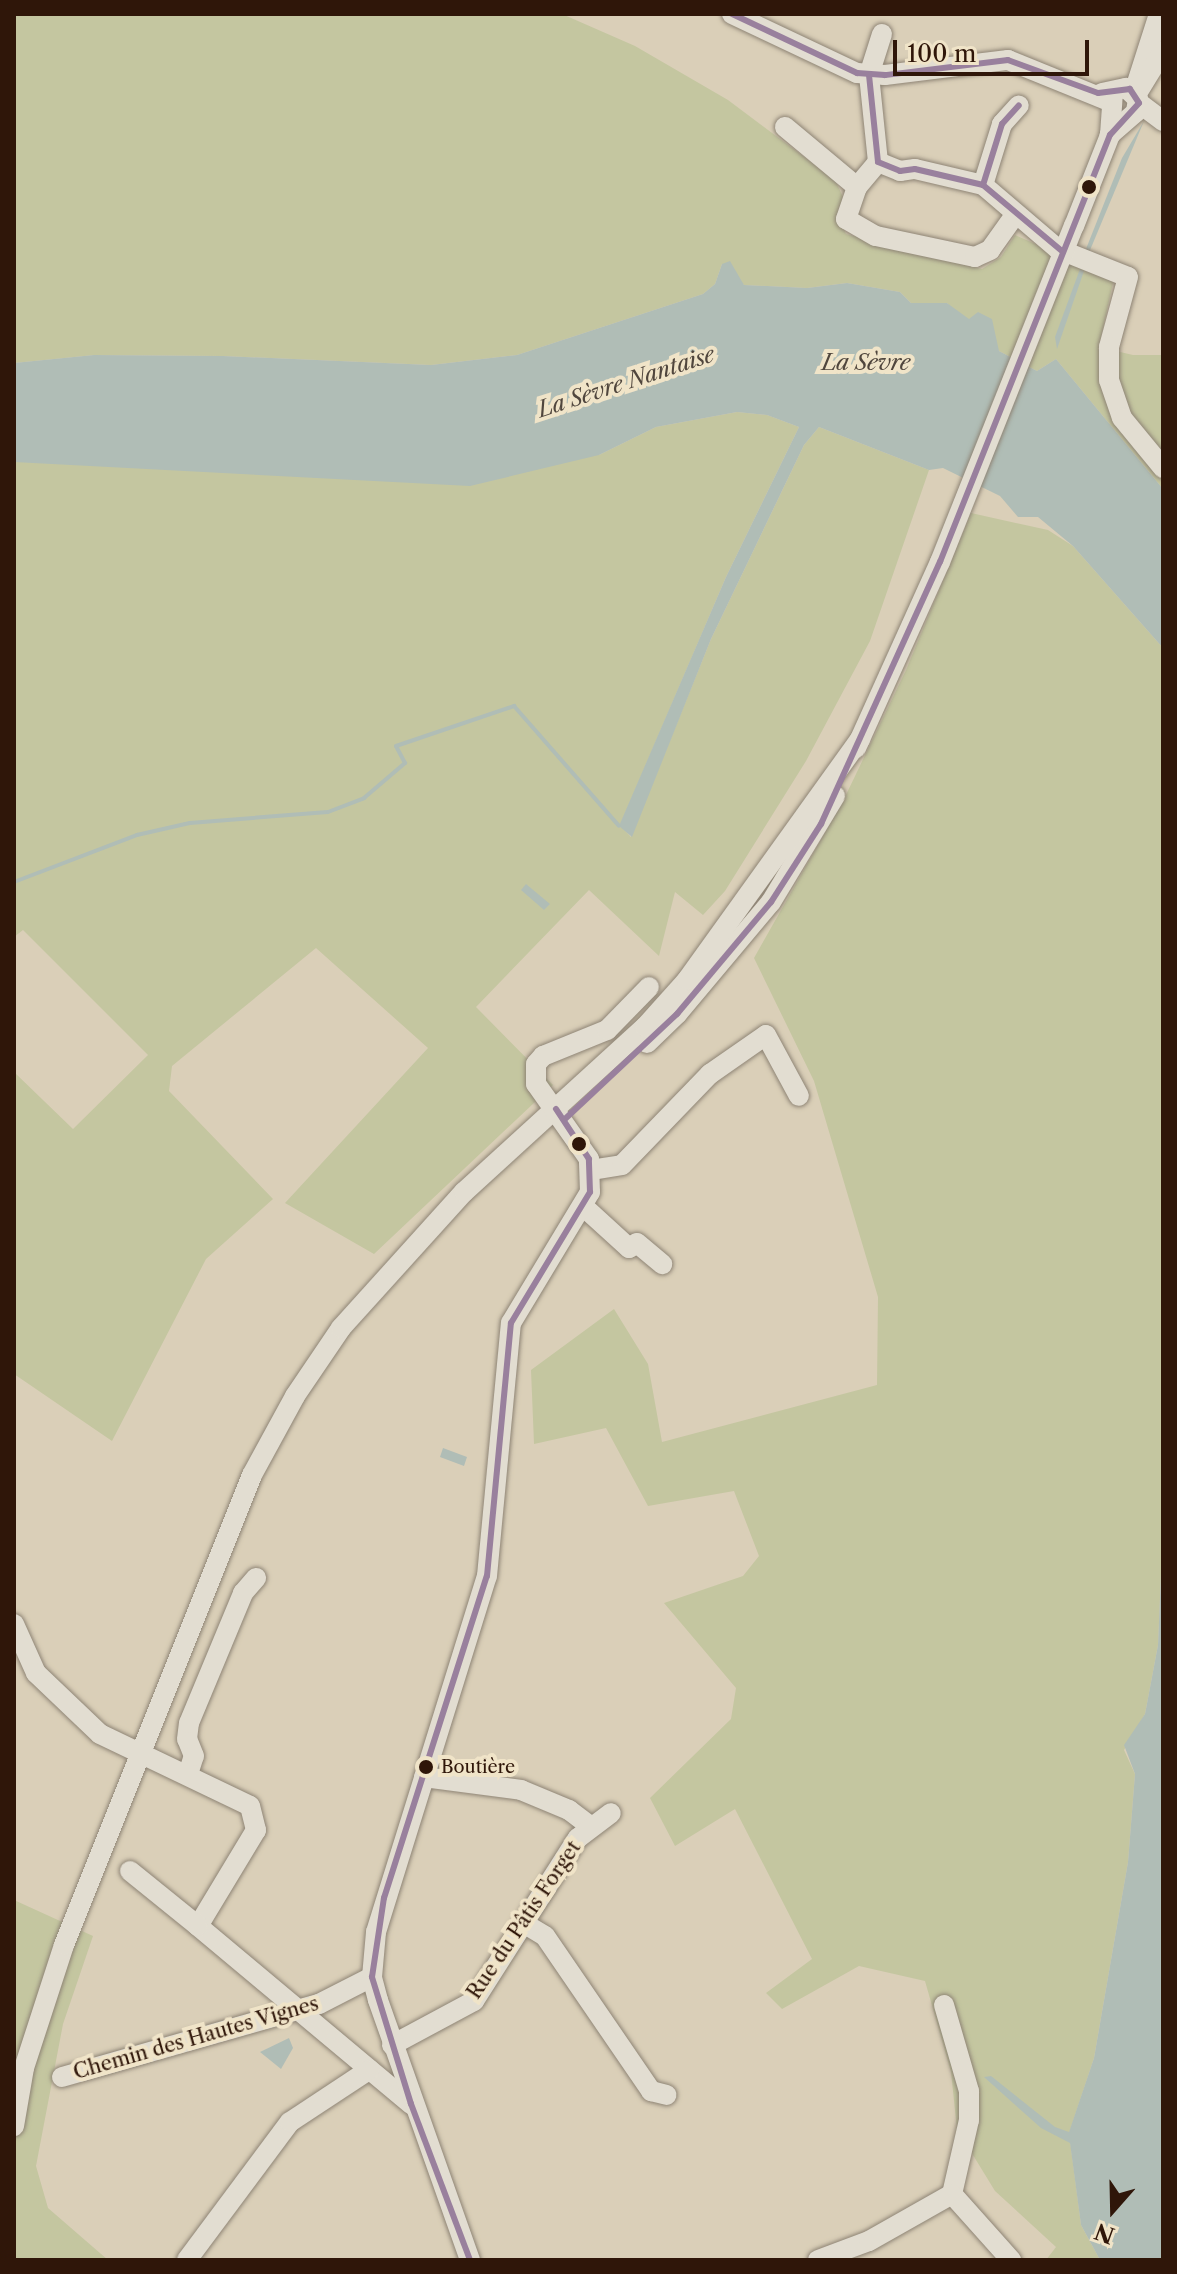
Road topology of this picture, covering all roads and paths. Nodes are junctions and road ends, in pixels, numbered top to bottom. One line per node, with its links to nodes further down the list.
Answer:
1 (732, 14): 5 (street)
2 (1159, 14): 6 (street)
3 (882, 34): 5 (street)
4 (1163, 51): 6 (street)
5 (869, 75): 6 (street); 9 (street)
6 (1129, 102): 13 (street)
7 (1019, 105): 10 (street)
8 (785, 127): 11 (street)
9 (878, 162): 10 (street); 11 (street)
10 (983, 185): 12 (street)
11 (857, 187): 12 (street)
12 (1015, 215): 13 (street)
13 (1063, 252): 14 (street); 15 (street)
14 (1163, 468)
15 (860, 739): 18 (street); 18 (street)
16 (649, 987): 18 (street)
17 (799, 1096): 19 (street)
18 (560, 1114): 19 (street); 24 (street)
19 (591, 1170): 20 (street)
20 (584, 1207): 21 (street); 26 (street)
21 (662, 1264)
22 (256, 1578): 25 (street)
23 (14, 1624): 24 (street)
24 (140, 1752): 25 (street); 40 (street)
25 (188, 1774): 31 (street)
26 (424, 1777): 28 (street); 32 (street)
27 (611, 1813): 28 (street, Rue du Pâtis Forget)
28 (590, 1826): 30 (street, Rue du Pâtis Forget)
29 (130, 1871): 31 (street)
30 (525, 1924): 35 (street, Rue du Pâtis Forget); 38 (street)
31 (198, 1926): 34 (street)
32 (372, 1977): 34 (street, Chemin des Hautes Vignes); 35 (street)
33 (944, 2005): 41 (street)
34 (296, 2008): 36 (street); 37 (street, Chemin des Hautes Vignes)
35 (392, 2045): 39 (street)
36 (369, 2070): 39 (street); 42 (street)
37 (62, 2077)
38 (667, 2095)
39 (411, 2104): 43 (street)
40 (14, 2126)
41 (952, 2194): 44 (street); 45 (street)
42 (187, 2260)
43 (470, 2260)
44 (818, 2260)
45 (1011, 2260)

